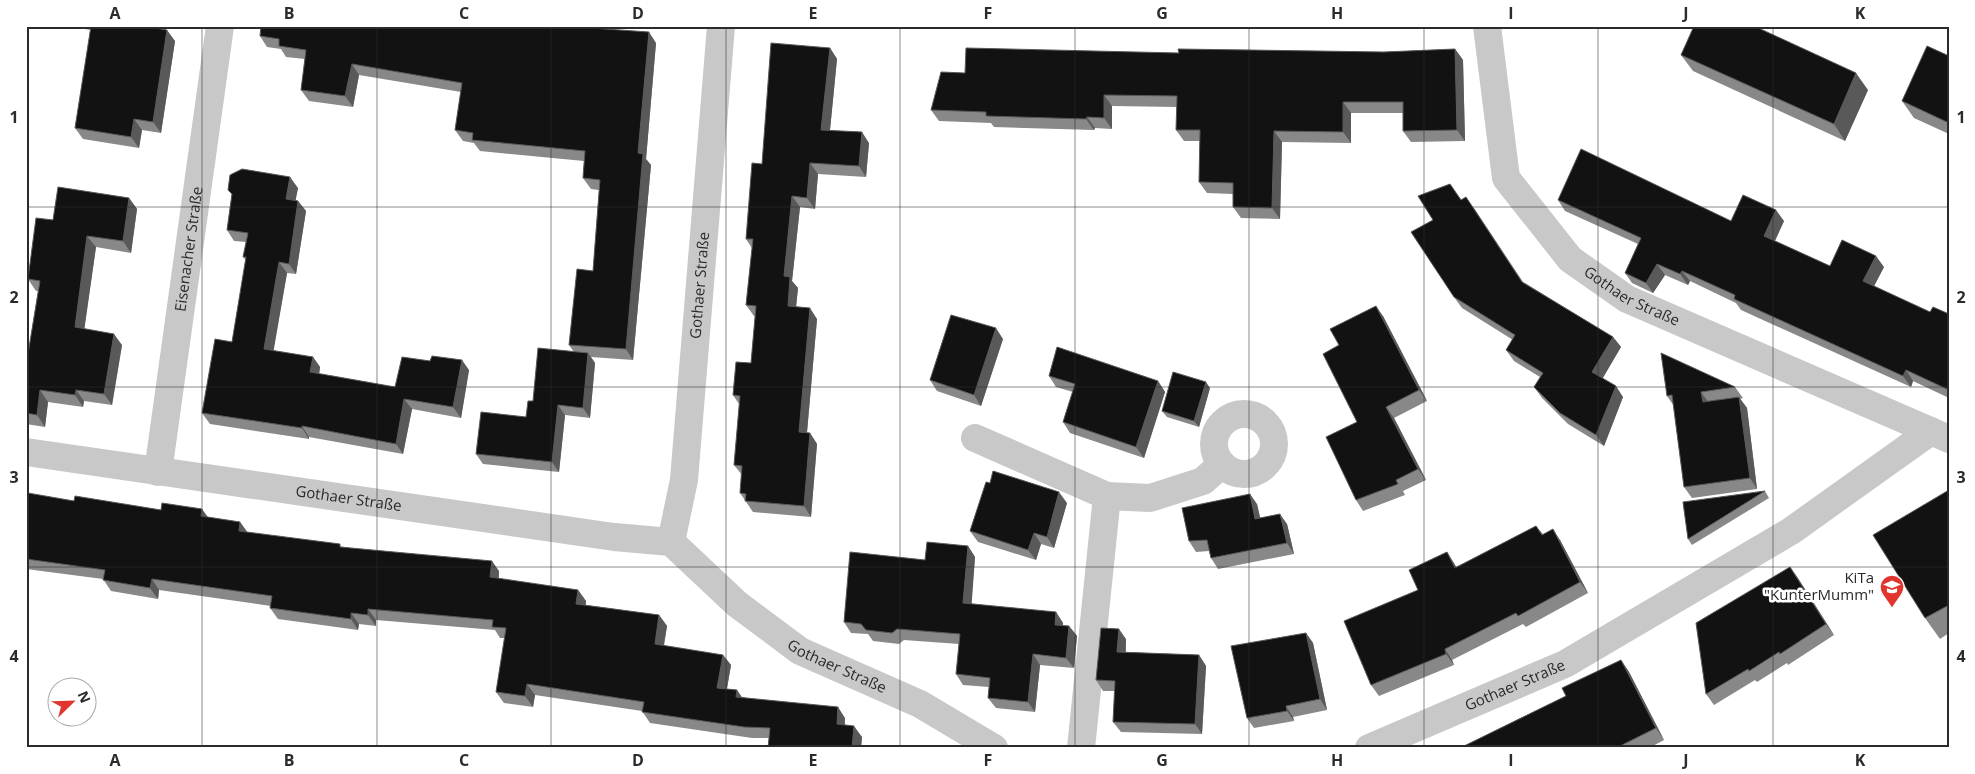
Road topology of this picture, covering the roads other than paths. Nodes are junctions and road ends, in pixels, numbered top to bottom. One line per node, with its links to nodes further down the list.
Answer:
1 (220, 26): 8 (street, Eisenacher Straße)
2 (721, 26): 10 (street, Gothaer Straße)
3 (1487, 26): 4 (street, Gothaer Straße)
4 (1940, 435): 13 (street, Gothaer Straße)
5 (975, 438): 9 (street)
6 (26, 452): 8 (street, Gothaer Straße)
7 (1222, 464): 9 (street)
8 (158, 472): 10 (street, Gothaer Straße)
9 (1107, 496): 12 (street)
10 (671, 542): 11 (street, Gothaer Straße)
11 (994, 748)
12 (1081, 748)
13 (1369, 748)

